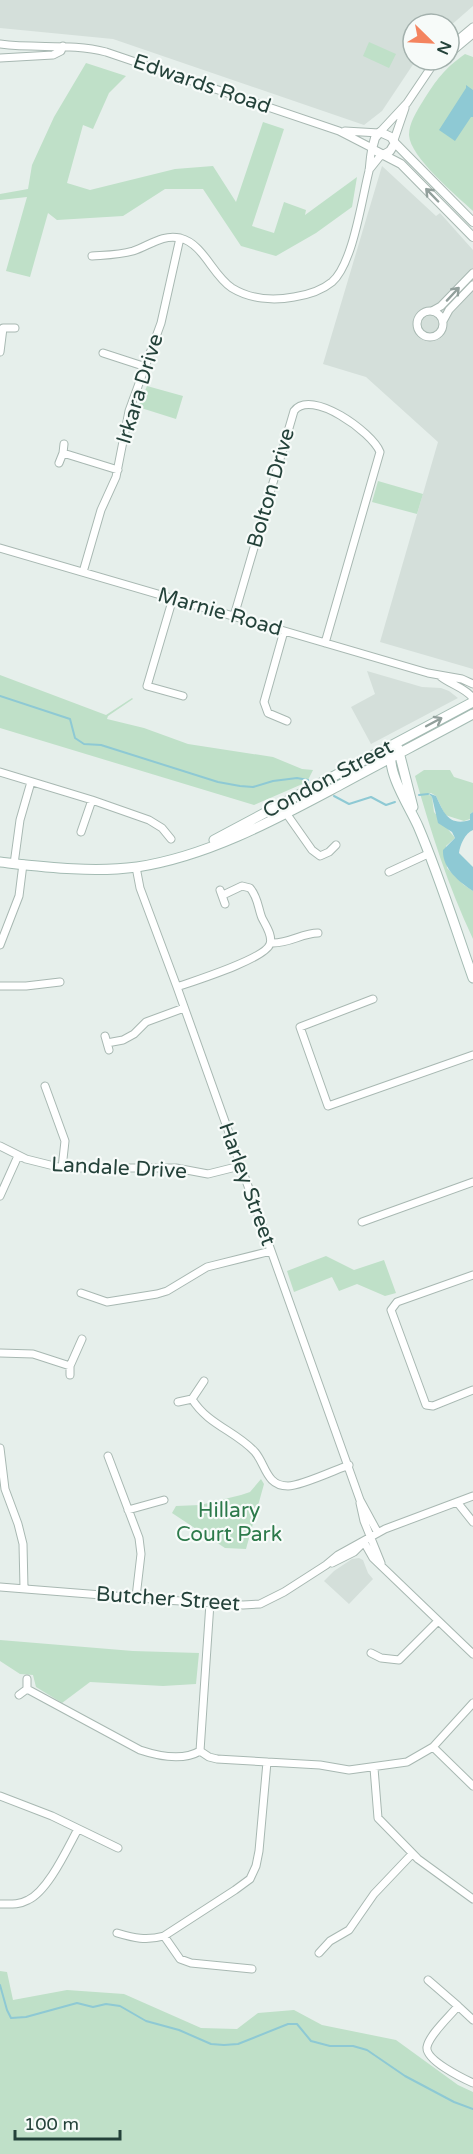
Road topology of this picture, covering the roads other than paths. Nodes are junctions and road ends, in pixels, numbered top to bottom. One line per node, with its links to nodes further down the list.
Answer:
1 (473, 27): 2 (street)
2 (469, 38)
3 (0, 44): 4 (street, Edwards Road)
4 (63, 46): 5 (street, Edwards Road); 8 (street, Edwards Road)
5 (0, 58)
6 (427, 72): 7 (street)
7 (407, 103): 9 (street); 10 (street)
8 (339, 131): 9 (street, Edwards Road); 11 (street, Edwards Road)
9 (380, 133): 10 (street); 11 (street)
10 (394, 141): 12 (street); 14 (street)
11 (372, 148): 12 (street); 13 (street)
12 (382, 155): 13 (street); 15 (street, one-way to 12)
13 (369, 170): 16 (street)
14 (473, 222)
15 (473, 237)
16 (180, 238): 17 (street); 25 (street, Irkara Drive)
17 (92, 256)
18 (473, 273): 20 (street, one-way to 18)
19 (473, 285): 21 (street)
20 (432, 311): 21 (street); 21 (street)
21 (443, 321)
22 (15, 328): 23 (street)
23 (0, 352)
24 (103, 353): 25 (street)
25 (146, 367): 29 (street, Irkara Drive)
26 (64, 444): 27 (street)
27 (63, 453): 28 (street); 29 (street)
28 (59, 463)
29 (118, 470): 31 (street, Irkara Drive)
30 (0, 548): 31 (street, Marnie Road)
31 (83, 572): 32 (street, Marnie Road)
32 (173, 598): 33 (street, Marnie Road); 38 (street)
33 (234, 616): 34 (street, Marnie Road); 35 (street, Bolton Drive)
34 (284, 631): 35 (street, Marnie Road); 41 (street)
35 (325, 643): 36 (street, Marnie Road)
36 (440, 676): 37 (street, Marnie Road); 39 (street, Marnie Road)
37 (473, 684)
38 (183, 696)
39 (473, 700): 42 (main road, Condon Street, one-way to 39)
40 (473, 714): 43 (main road, Condon Street)
41 (287, 721)
42 (396, 743): 43 (main road); 52 (main road, Condon Street)
43 (395, 756): 47 (main road, Condon Street); 51 (main road)
44 (0, 772): 45 (street)
45 (31, 782): 46 (street); 54 (street)
46 (92, 800): 48 (street); 49 (street)
47 (286, 813): 50 (street); 52 (main road, Condon Street)
48 (81, 832)
49 (171, 839)
50 (336, 845)
51 (428, 854): 56 (street); 61 (main road)
52 (182, 856): 55 (main road, Condon Street)
53 (0, 862): 54 (main road, Condon Street)
54 (19, 864): 55 (main road, Condon Street); 60 (street)
55 (136, 867): 64 (street, Harley Street)
56 (389, 872)
57 (225, 904): 59 (street)
58 (318, 933): 59 (street)
59 (271, 943): 64 (street)
60 (0, 945)
61 (473, 978)
62 (62, 981): 63 (street)
63 (0, 986)
64 (177, 987): 66 (street, Harley Street)
65 (373, 999): 68 (street)
66 (184, 1008): 67 (street); 72 (street, Harley Street)
67 (107, 1043)
68 (473, 1055)
69 (45, 1086): 73 (street)
70 (0, 1146): 71 (street, Landale Drive)
71 (18, 1156): 73 (street, Landale Drive); 75 (street)
72 (240, 1166): 73 (street, Landale Drive); 77 (street, Harley Street)
73 (62, 1168)
74 (473, 1182): 76 (street)
75 (0, 1196)
76 (362, 1222)
77 (271, 1251): 79 (street); 90 (street, Harley Street)
78 (473, 1275): 85 (street)
79 (81, 1293)
80 (82, 1339): 82 (street)
81 (0, 1353): 82 (street)
82 (70, 1366): 83 (street)
83 (70, 1375)
84 (204, 1381): 86 (street)
85 (473, 1390)
86 (192, 1399): 87 (street); 90 (street)
87 (178, 1402)
88 (0, 1448): 100 (street)
89 (108, 1456): 95 (street)
90 (349, 1465): 93 (street, Harley Street)
91 (473, 1496): 94 (street, Butcher Street)
92 (164, 1500): 95 (street)
93 (360, 1500): 97 (street, Harley Street); 98 (street, Harley Street)
94 (457, 1502): 96 (street); 97 (street, Butcher Street)
95 (128, 1510): 101 (street)
96 (473, 1522)
97 (378, 1533): 98 (street, Butcher Street)
98 (367, 1540): 102 (street, Butcher Street); 103 (street, Harley Street)
99 (0, 1587): 100 (street, Butcher Street)
100 (24, 1588): 101 (street, Butcher Street)
101 (136, 1597): 102 (street, Butcher Street)
102 (210, 1603): 111 (street)
103 (438, 1621): 104 (street); 105 (street, Harley Street)
104 (371, 1653)
105 (473, 1654)
106 (27, 1679): 107 (street)
107 (27, 1689): 108 (street); 111 (street)
108 (19, 1695)
109 (473, 1703): 110 (street)
110 (433, 1747): 113 (street); 114 (street)
111 (200, 1751): 112 (street)
112 (267, 1762): 113 (street); 122 (street)
113 (374, 1768): 118 (street)
114 (473, 1786)
115 (0, 1796): 116 (street)
116 (78, 1829): 117 (street); 120 (street)
117 (118, 1848)
118 (412, 1854): 119 (street); 123 (street)
119 (473, 1899)
120 (0, 1904)
121 (117, 1933): 122 (street)
122 (164, 1936): 124 (street)
123 (319, 1953)
124 (252, 1969)
125 (428, 1980): 126 (street)
126 (458, 2006): 127 (street); 128 (street)
127 (473, 2019)
128 (473, 2084)

